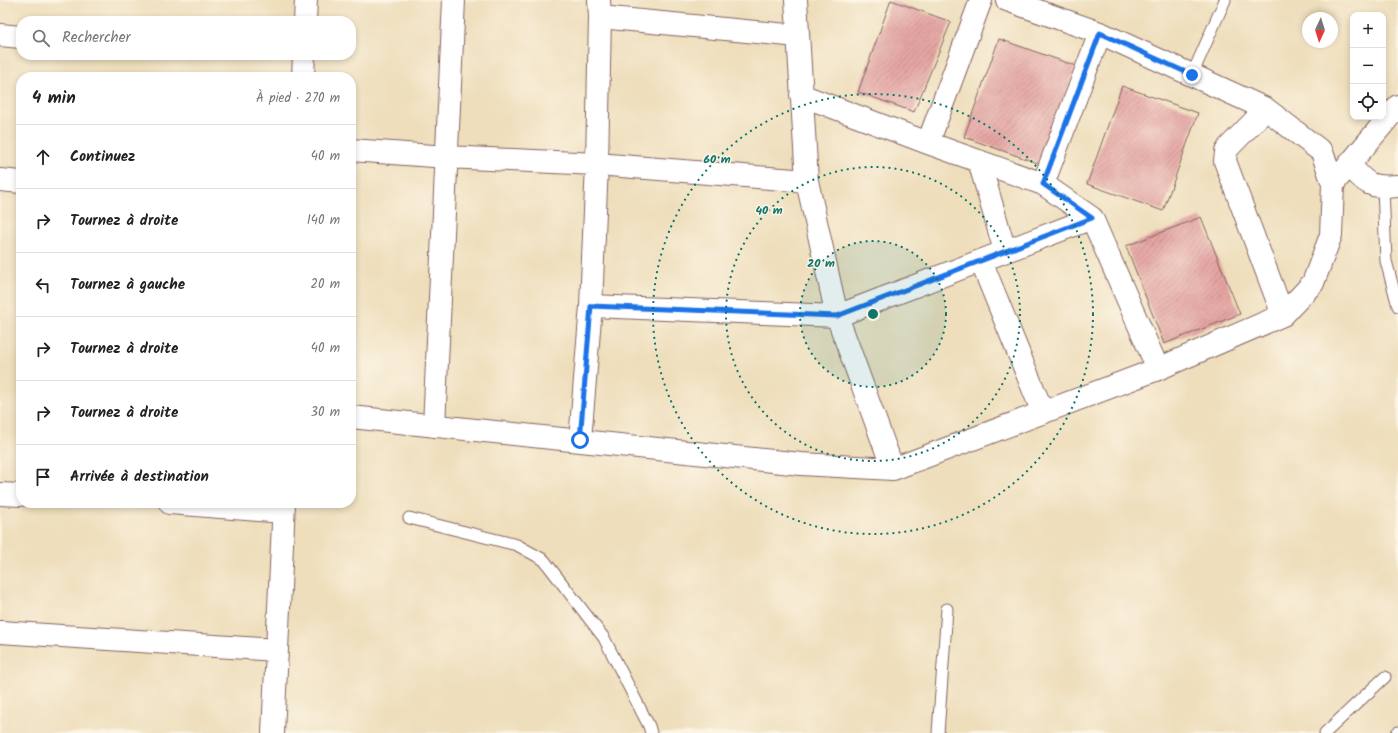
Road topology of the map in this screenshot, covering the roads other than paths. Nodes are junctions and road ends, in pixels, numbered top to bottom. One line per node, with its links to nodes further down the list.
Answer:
1 (306, 0): 8 (street)
2 (454, 0): 21 (street)
3 (796, 0): 11 (street)
4 (981, 0): 19 (street)
5 (1007, 0): 9 (street)
6 (1225, 0): 15 (lane)
7 (599, 9): 11 (street); 23 (street)
8 (305, 16)
9 (1100, 33): 15 (street); 28 (street)
10 (0, 36): 12 (street)
11 (798, 36): 16 (street)
12 (16, 37)
13 (304, 60): 14 (street)
14 (303, 72)
15 (1192, 75): 18 (street)
16 (801, 95): 19 (street); 26 (street)
17 (1398, 106): 24 (street)
18 (1266, 109): 29 (street); 36 (street)
19 (928, 143): 22 (street)
20 (356, 150): 21 (street)
21 (447, 157): 23 (street); 41 (street)
22 (979, 161): 28 (street); 32 (street)
23 (597, 164): 26 (street); 34 (street)
24 (1349, 164): 29 (street); 30 (street)
25 (0, 180): 27 (street)
26 (807, 181): 37 (street)
27 (16, 182)
28 (1043, 184): 31 (street)
29 (1332, 184): 36 (street)
30 (1390, 187): 35 (lane)
31 (1092, 218): 32 (street); 38 (street)
32 (1006, 251): 33 (street)
33 (981, 261): 37 (street); 39 (street)
34 (591, 306): 37 (street); 42 (street)
35 (1398, 306)
36 (1283, 315): 38 (street)
37 (837, 316): 43 (street)
38 (1158, 369): 39 (street)
39 (1043, 413): 43 (street)
40 (356, 418): 41 (street)
41 (434, 426): 42 (street)
42 (580, 440): 43 (street)
43 (893, 470)
44 (0, 494): 45 (street)
45 (16, 495)
46 (283, 508): 50 (street)
47 (409, 518): 53 (lane)
48 (947, 609): 54 (lane)
49 (0, 632): 50 (street)
50 (277, 650): 52 (street)
51 (1385, 677): 55 (lane)
52 (273, 733)
53 (651, 733)
54 (938, 733)
55 (1325, 733)

